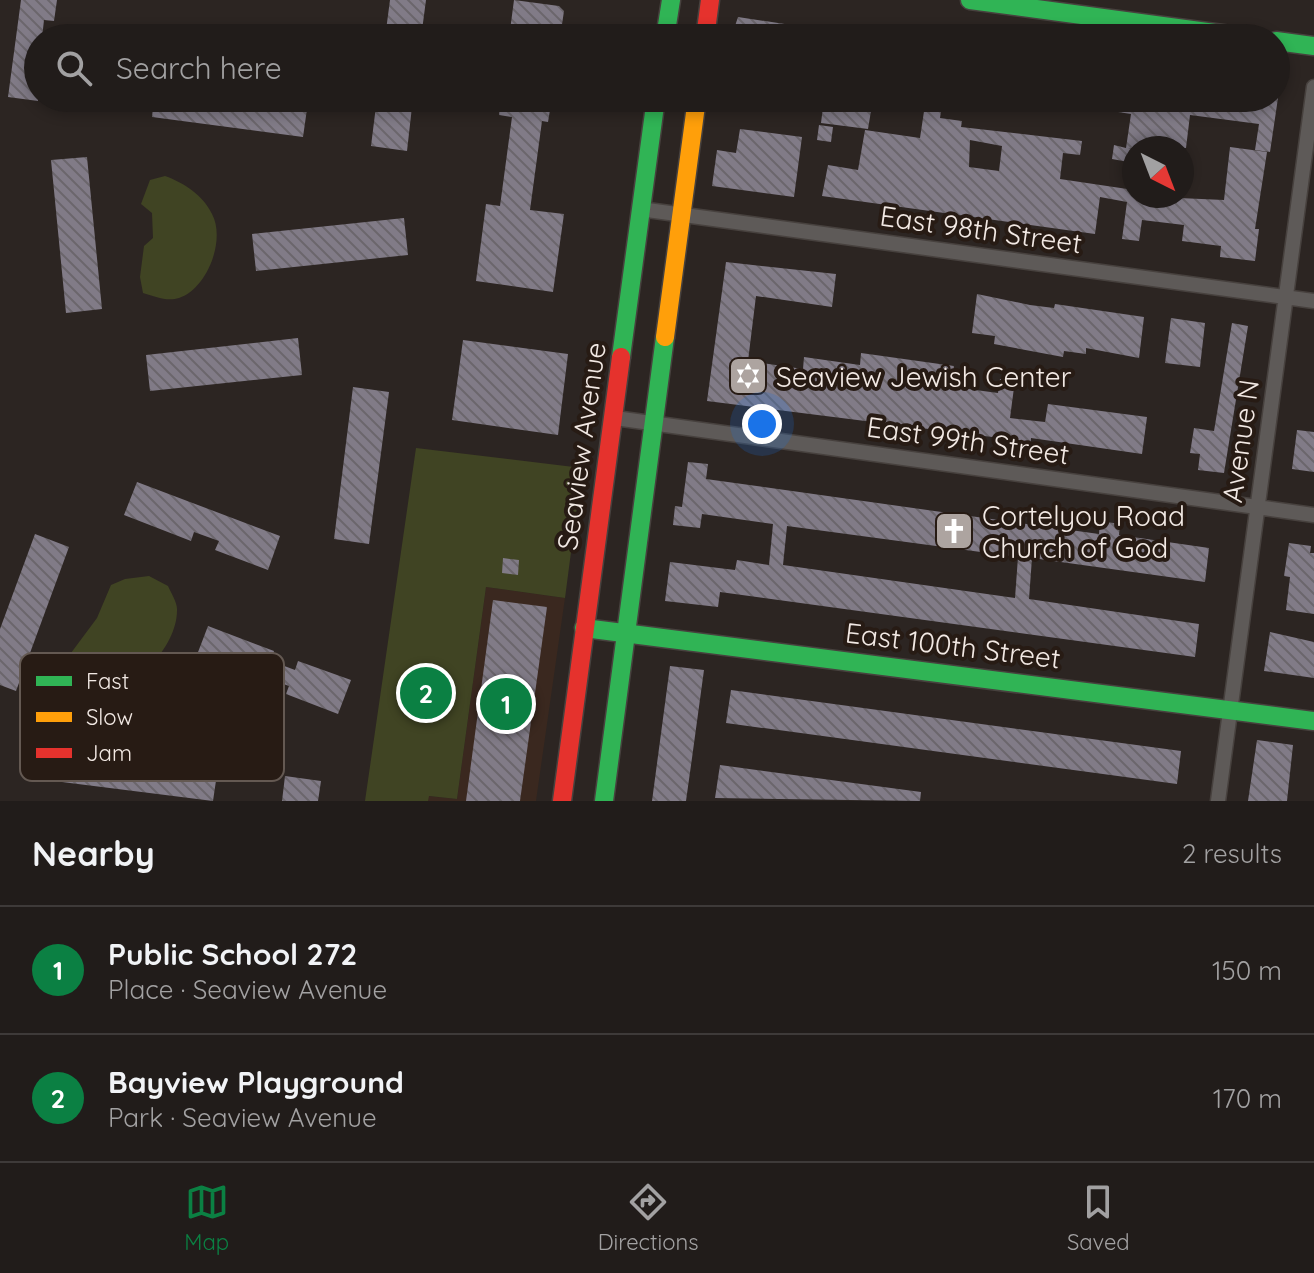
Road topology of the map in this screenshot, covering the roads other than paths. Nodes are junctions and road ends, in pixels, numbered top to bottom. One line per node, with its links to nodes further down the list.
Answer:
1 (671, 0): 4 (street)
2 (710, 0): 5 (street)
3 (970, 0): 6 (street)
4 (667, 24)
5 (707, 24)
6 (1148, 24)
7 (1290, 43): 8 (street)
8 (1314, 46)
9 (1314, 87): 14 (street, Avenue N)
10 (654, 112): 12 (street, Seaview Avenue)
11 (695, 112): 13 (street)
12 (640, 209): 13 (street, East 98th Street); 16 (street, Seaview Avenue)
13 (682, 214): 14 (street, East 98th Street); 17 (street)
14 (1286, 297): 15 (street, East 98th Street); 18 (street, Avenue N)
15 (1314, 301)
16 (615, 418): 17 (street, East 99th Street); 20 (street, Seaview Avenue)
17 (654, 422): 18 (street, East 99th Street); 21 (street)
18 (1258, 507): 19 (street, East 99th Street); 22 (street, Avenue N)
19 (1314, 515)
20 (584, 628): 21 (street, East 100th Street); 24 (street, Seaview Avenue)
21 (627, 631): 22 (street, East 100th Street); 25 (street)
22 (1230, 710): 23 (street, East 100th Street); 26 (street, Avenue N)
23 (1314, 721)
24 (562, 801)
25 (604, 801)
26 (1218, 801)

